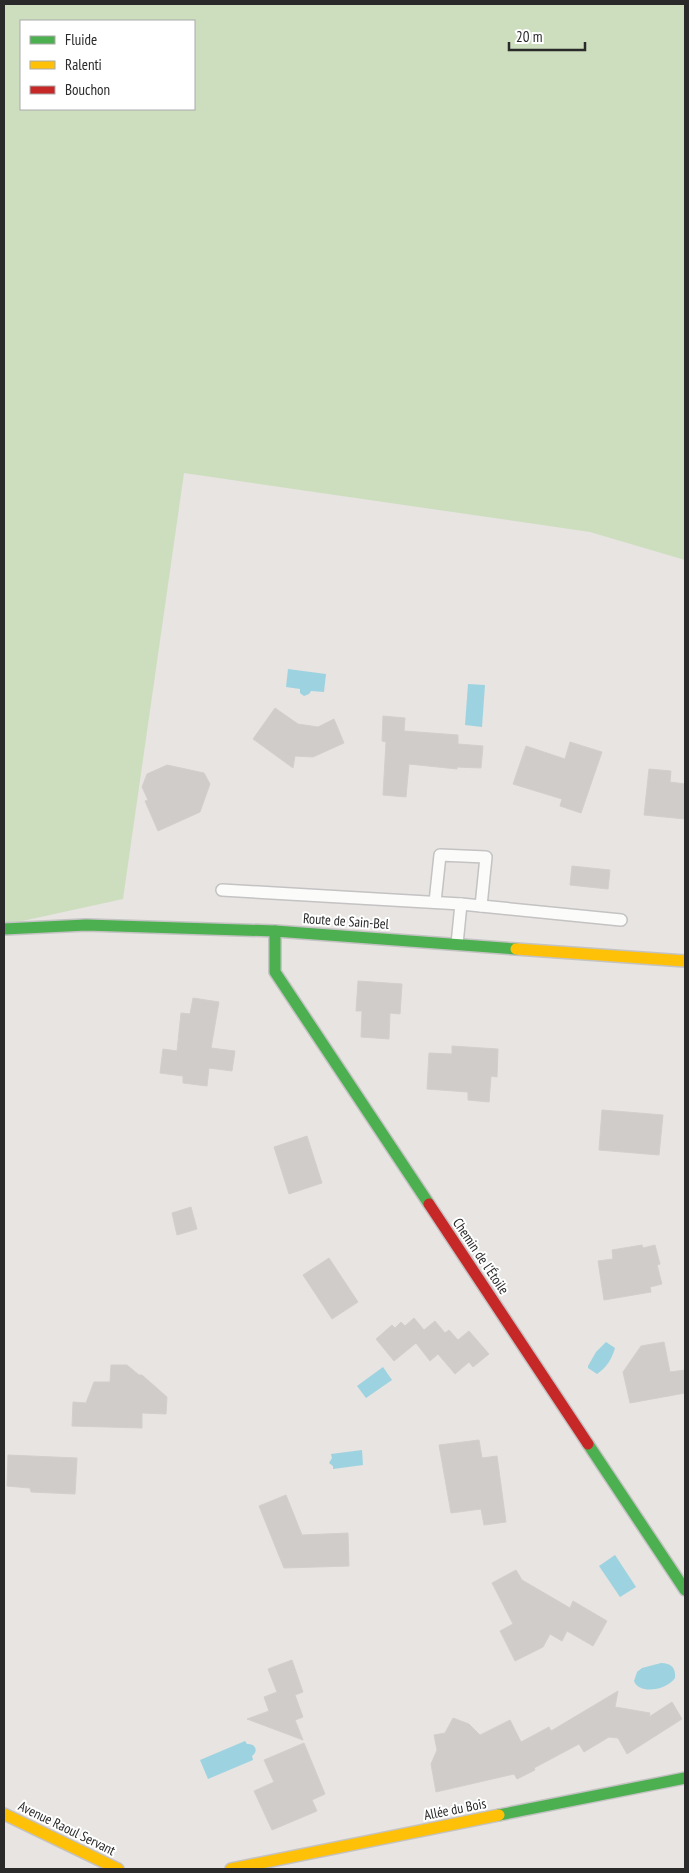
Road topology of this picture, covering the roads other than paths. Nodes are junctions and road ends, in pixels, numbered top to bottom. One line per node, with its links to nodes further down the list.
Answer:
1 (222, 890): 2 (lane)
2 (435, 902): 3 (lane); 4 (lane)
3 (461, 904): 4 (lane); 8 (lane)
4 (481, 906): 5 (lane)
5 (621, 920)
6 (4, 929): 7 (street, Route de Sain-Bel)
7 (274, 931): 8 (street, Route de Sain-Bel); 10 (street, Chemin de l'Étoile)
8 (457, 944): 9 (street, Route de Sain-Bel)
9 (685, 961)
10 (685, 1590)
11 (685, 1778): 14 (street, Allée du Bois)
12 (4, 1814): 13 (street, Avenue Raoul Servant)
13 (118, 1869)
14 (231, 1869)

